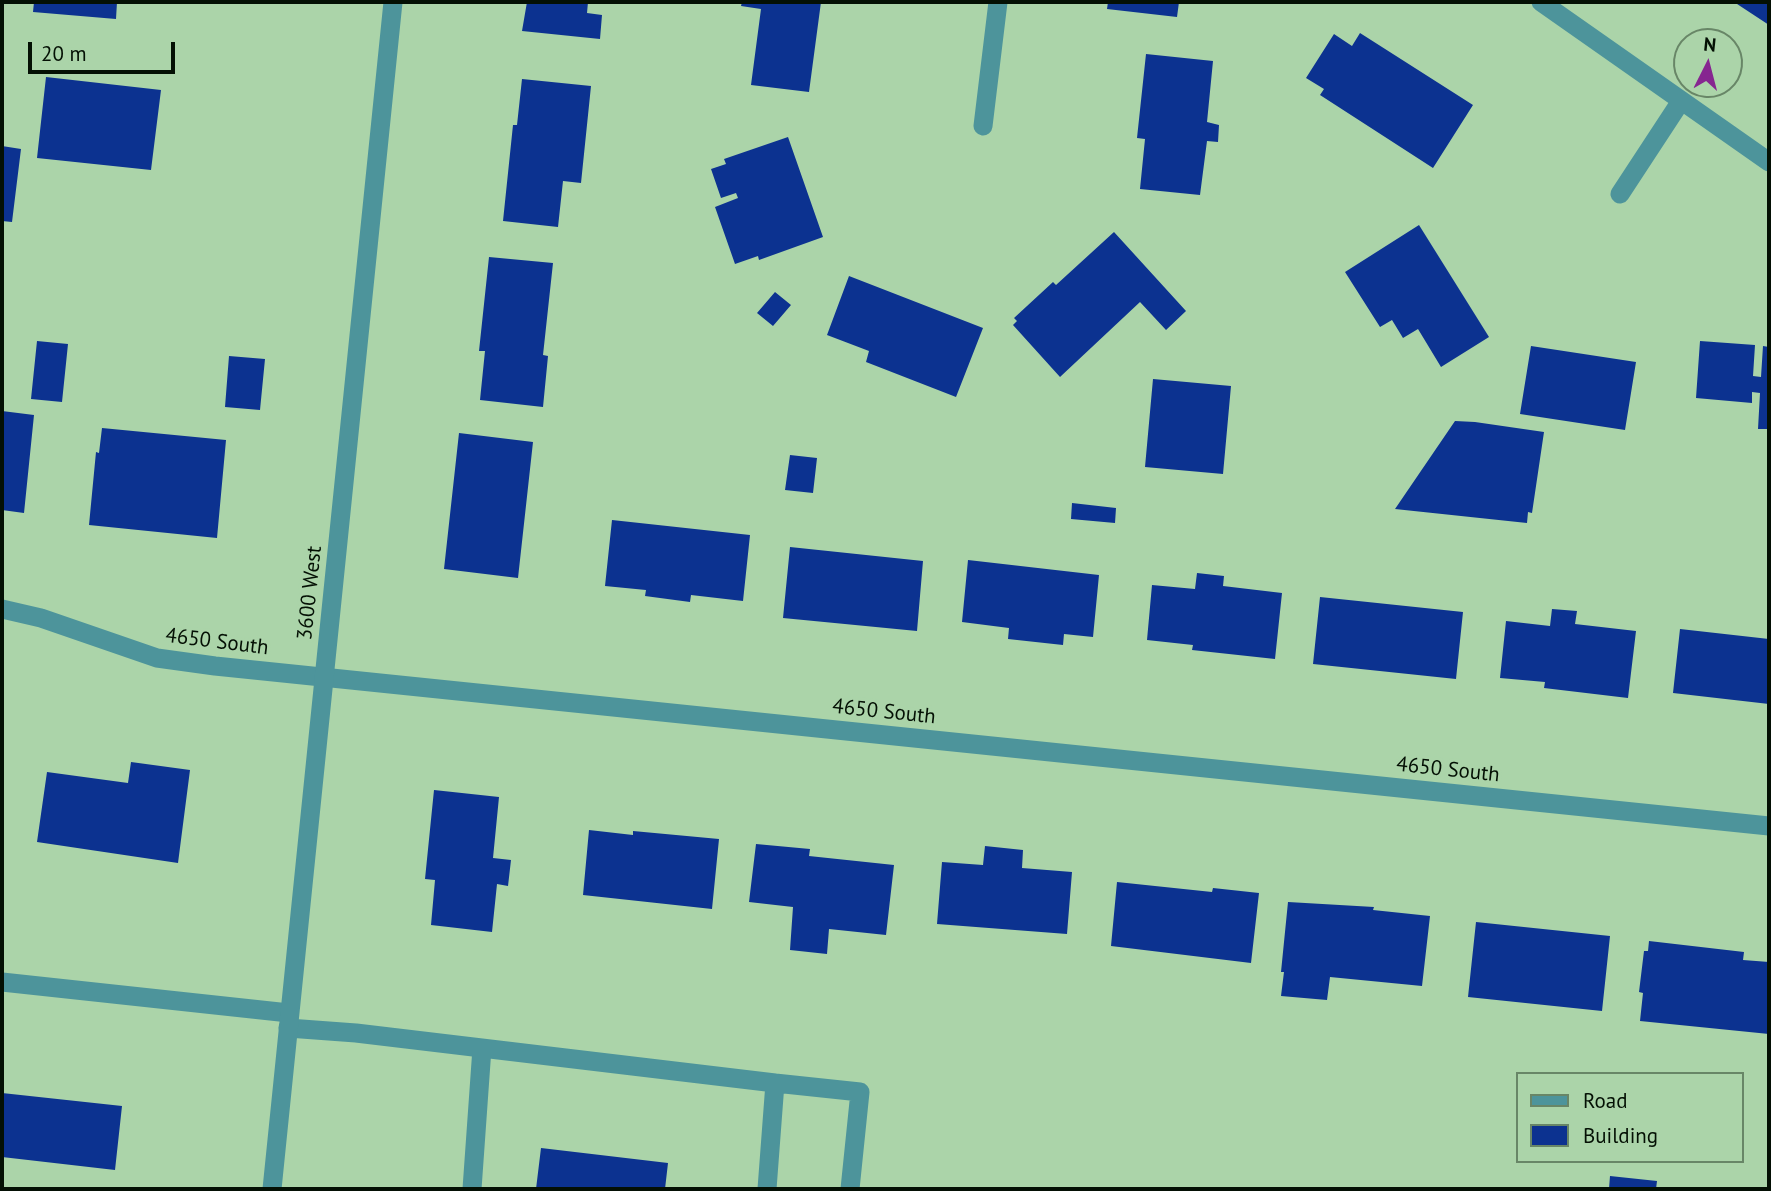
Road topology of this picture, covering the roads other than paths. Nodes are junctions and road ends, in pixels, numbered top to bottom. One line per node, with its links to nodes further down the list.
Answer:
1 (393, 2): 9 (street, 3600 West)
2 (998, 2): 5 (street)
3 (1541, 2): 4 (street)
4 (1681, 101): 6 (street); 7 (street)
5 (983, 126)
6 (1769, 162)
7 (1620, 194)
8 (2, 609): 9 (street, 4650 South)
9 (324, 677): 10 (street, 4650 South); 12 (street, 3600 West)
10 (1769, 826)
11 (2, 982): 12 (street)
12 (289, 1020): 13 (street); 15 (street, 3600 West)
13 (482, 1048): 14 (street); 16 (street)
14 (775, 1083): 17 (street); 18 (street)
15 (272, 1189)
16 (472, 1189)
17 (768, 1189)
18 (850, 1189)

